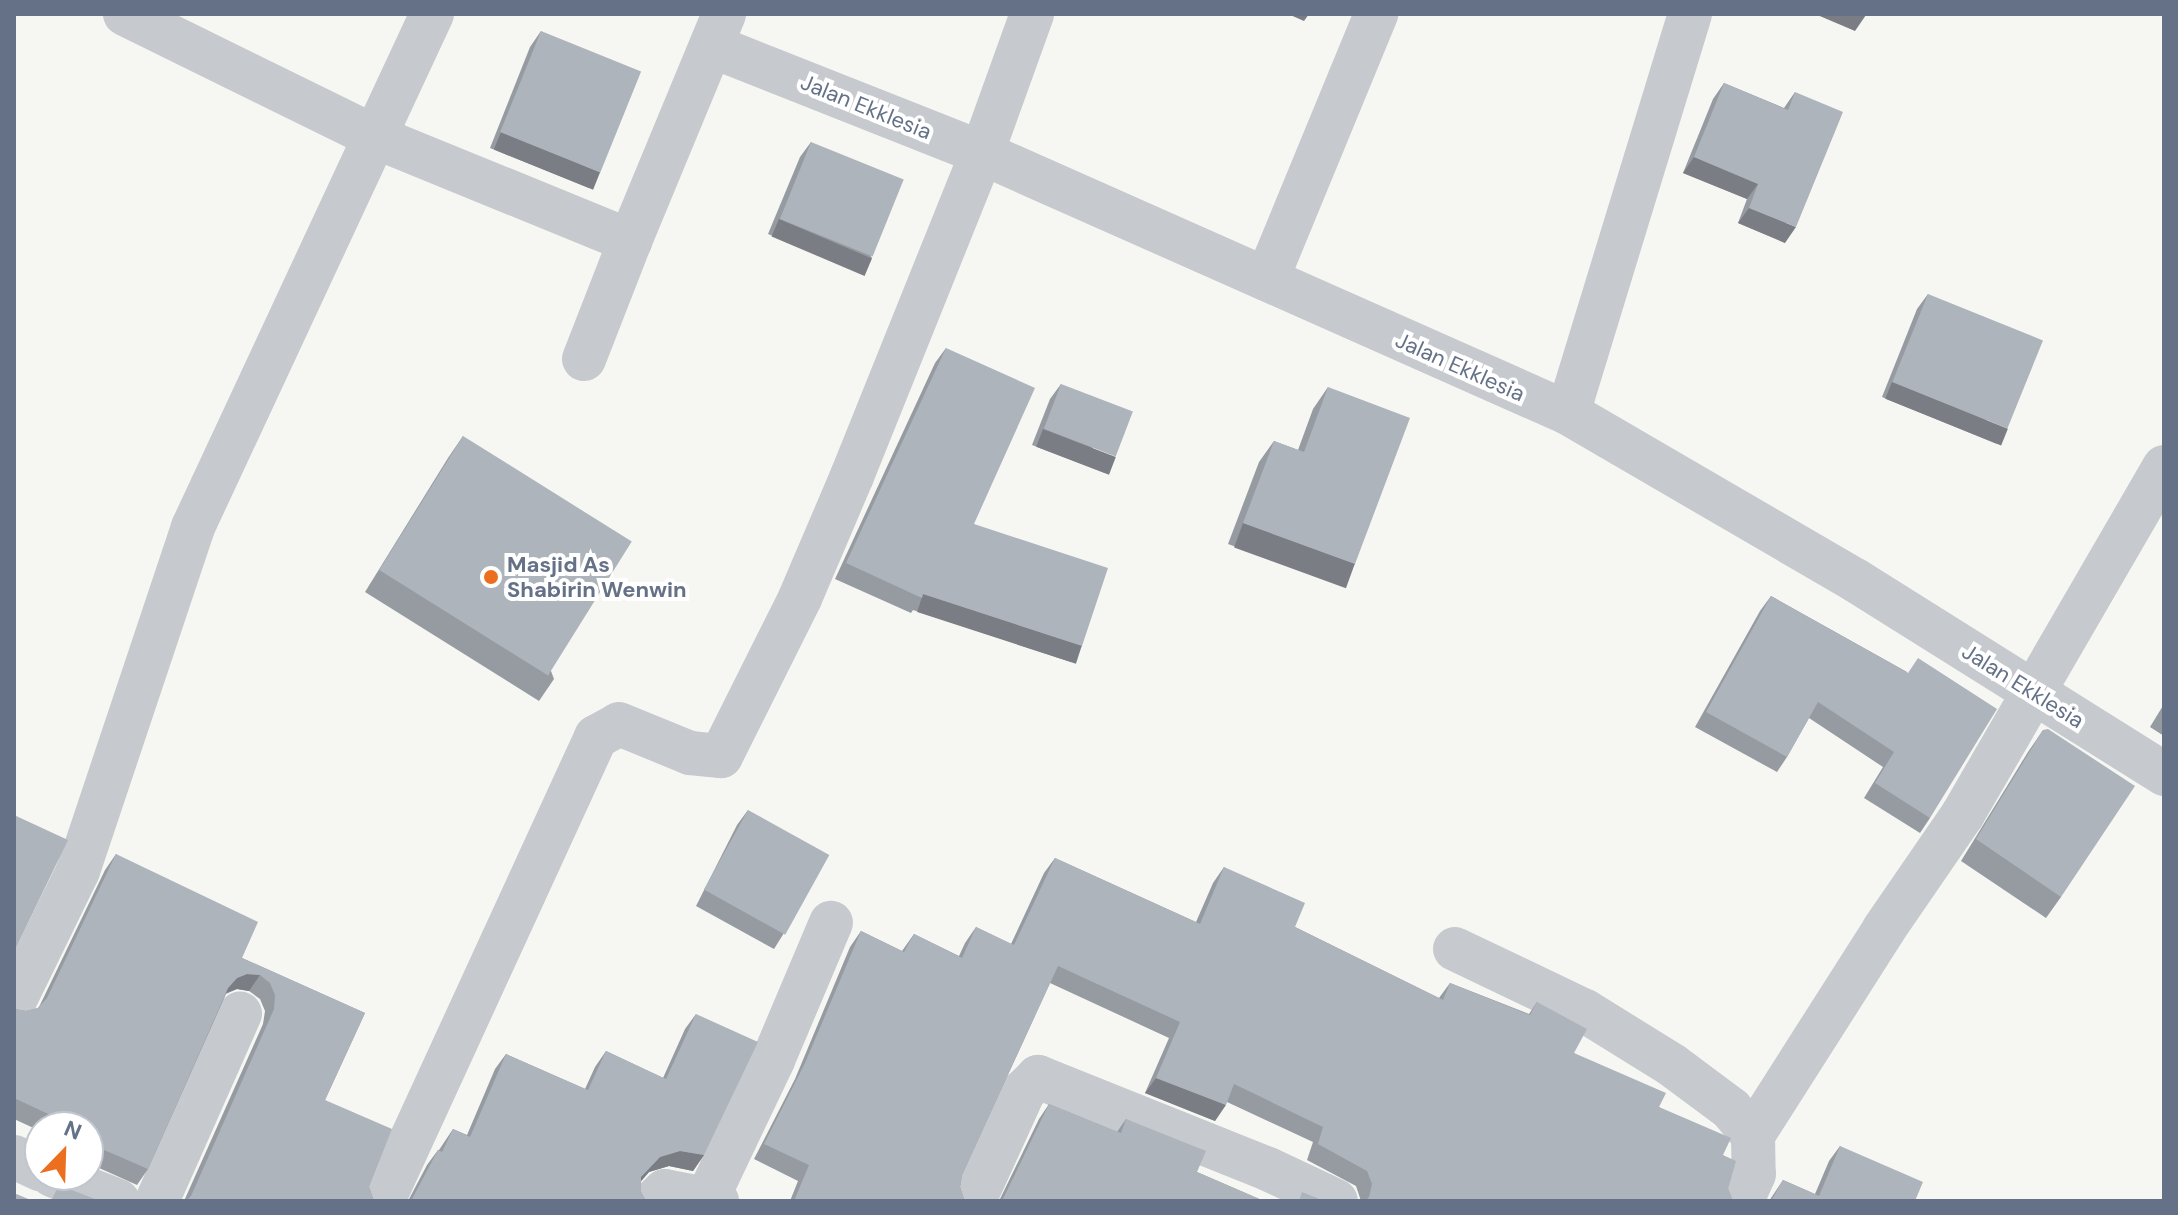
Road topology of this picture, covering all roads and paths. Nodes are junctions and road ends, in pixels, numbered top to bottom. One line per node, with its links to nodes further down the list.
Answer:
1 (125, 14): 7 (street)
2 (432, 14): 7 (street)
3 (1032, 14): 8 (street)
4 (1376, 14): 10 (street)
5 (1690, 14): 12 (street)
6 (718, 30): 8 (street, Jalan Ekklesia); 9 (street)
7 (373, 136): 9 (street); 18 (street)
8 (982, 153): 10 (street, Jalan Ekklesia); 25 (street)
9 (630, 241): 11 (street)
10 (1267, 279): 12 (street, Jalan Ekklesia)
11 (584, 359)
12 (1568, 413): 14 (street, Jalan Ekklesia)
13 (2164, 467): 14 (street)
14 (2032, 692): 15 (street, Jalan Ekklesia); 20 (street)
15 (2164, 774)
16 (831, 923): 22 (street)
17 (1455, 949): 20 (street)
18 (14, 1002)
19 (240, 1014): 24 (street)
20 (1753, 1135): 29 (street)
21 (93, 1191): 23 (street)
22 (712, 1199): 26 (street)
23 (118, 1201)
24 (157, 1201)
25 (383, 1201)
26 (654, 1201)
27 (974, 1201): 28 (street)
28 (1336, 1201)
29 (1742, 1201)

